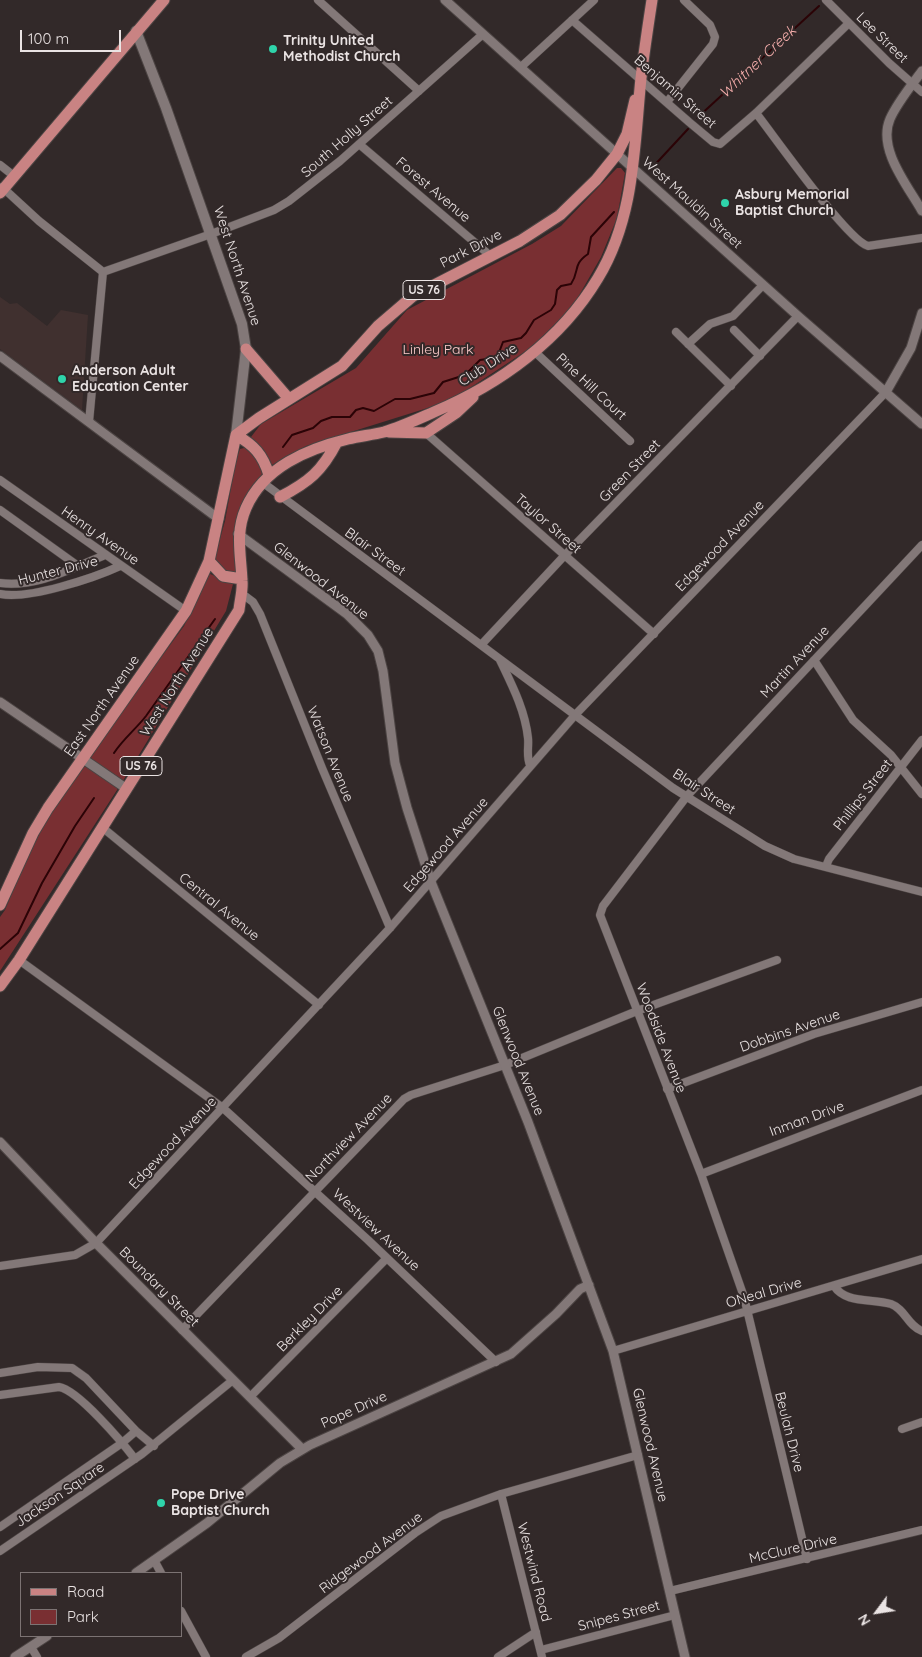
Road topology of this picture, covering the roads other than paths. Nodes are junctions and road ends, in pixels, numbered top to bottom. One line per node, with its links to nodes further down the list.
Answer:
1 (164, 0): 10 (main road)
2 (318, 0): 16 (street)
3 (445, 0): 11 (street, West Mauldin Street)
4 (594, 0): 8 (street)
5 (652, 0): 14 (main road, US 76)
6 (684, 0): 18 (street)
7 (826, 0): 9 (street, Lee Street)
8 (572, 20): 12 (street); 14 (street, Benjamin Street)
9 (849, 23): 15 (street, Lee Street); 19 (street, Benjamin Street)
10 (136, 31): 24 (main road); 27 (main road, West North Avenue)
11 (483, 34): 12 (street, West Mauldin Street); 16 (street, South Holly Street)
12 (520, 67): 21 (street, West Mauldin Street)
13 (922, 71): 15 (street)
14 (641, 79): 18 (street, Benjamin Street); 21 (main road, US 76); 23 (main road, US 76)
15 (913, 84): 17 (street, Lee Street); 26 (street)
16 (419, 91): 20 (street, South Holly Street)
17 (922, 92)
18 (667, 102): 19 (street, Benjamin Street)
19 (756, 113): 28 (street)
20 (359, 144): 27 (street, South Holly Street); 29 (street, Forest Avenue)
21 (617, 154): 23 (street, West Mauldin Street); 29 (main road, Park Drive / US 76)
22 (0, 165): 24 (street)
23 (634, 170): 31 (street, West Mauldin Street); 39 (main road, Club Drive / US 76)
24 (14, 176): 25 (main road)
25 (1, 189): 30 (street)
26 (922, 211)
27 (212, 234): 30 (street, South Holly Street); 38 (main road, West North Avenue)
28 (922, 238)
29 (489, 257): 45 (main road, Park Drive / US 76)
30 (103, 272): 46 (street)
31 (763, 285): 33 (street, West Mauldin Street); 37 (street)
32 (922, 313): 36 (street)
33 (798, 316): 41 (street, Green Street); 44 (street, West Mauldin Street)
34 (734, 330): 41 (street)
35 (676, 332): 37 (street)
36 (919, 336): 44 (street)
37 (688, 344): 42 (street)
38 (246, 349): 45 (main road); 50 (main road, West North Avenue)
39 (534, 352): 43 (main road, Club Drive / US 76); 51 (street, Pine Hill Court)
40 (0, 356): 46 (street)
41 (760, 356): 42 (street, Green Street)
42 (731, 386): 61 (street, Green Street)
43 (481, 390): 48 (main road, Club Drive / US 76); 49 (main road)
44 (886, 392): 47 (street, West Mauldin Street); 70 (street, Edgewood Avenue)
45 (289, 399): 50 (main road, Park Drive / US 76)
46 (89, 422): 57 (street)
47 (922, 424)
48 (384, 432): 49 (main road); 52 (main road, Club Drive / US 76)
49 (426, 433): 61 (street, Taylor Street)
50 (236, 435): 53 (main road); 57 (main road, West North Avenue)
51 (630, 441)
52 (337, 442): 53 (main road, Club Drive / US 76); 55 (main road)
53 (266, 479): 55 (street, Blair Street); 58 (main road, US 76)
54 (0, 480): 60 (street, Henry Avenue)
55 (280, 497): 71 (street, Blair Street)
56 (0, 510): 63 (street)
57 (219, 520): 62 (main road, East North Avenue)
58 (238, 534): 65 (main road, West North Avenue / US 76); 85 (street, Glenwood Avenue)
59 (922, 545): 73 (street, Martin Avenue)
60 (105, 555): 63 (street, Hunter Drive); 64 (street, Henry Avenue)
61 (565, 555): 70 (street, Taylor Street); 71 (street, Green Street)
62 (209, 561): 65 (main road); 69 (main road, East North Avenue)
63 (78, 566): 66 (street, Hunter Drive)
64 (120, 566): 68 (street, Hunter Drive); 69 (street, Henry Avenue)
65 (242, 578): 67 (main road, West North Avenue / US 76)
66 (0, 583)
67 (241, 592): 80 (main road, West North Avenue / US 76); 88 (street, Watson Avenue)
68 (0, 594)
69 (186, 611): 77 (main road, East North Avenue)
70 (654, 634): 75 (street, Edgewood Avenue)
71 (481, 645): 72 (street, Blair Street)
72 (499, 658): 75 (street, Blair Street); 78 (street, Blair Street)
73 (814, 660): 79 (street); 82 (street, Martin Avenue)
74 (0, 702): 77 (street)
75 (576, 714): 78 (street, Edgewood Avenue); 82 (street, Blair Street)
76 (922, 740): 79 (street, Phillips Street)
77 (83, 759): 80 (street); 87 (main road, East North Avenue)
78 (530, 765): 85 (street, Edgewood Avenue)
79 (900, 767): 81 (street); 84 (street, Phillips Street)
80 (127, 789): 83 (main road, West North Avenue / US 76)
81 (922, 794)
82 (687, 796): 84 (street, Blair Street); 94 (street, Woodside Avenue)
83 (103, 828): 89 (main road, West North Avenue / US 76); 93 (street, Central Avenue)
84 (826, 866): 86 (street, Blair Street)
85 (431, 882): 88 (street, Edgewood Avenue); 95 (street, Glenwood Avenue)
86 (922, 892)
87 (1, 902)
88 (390, 928): 93 (street, Edgewood Avenue)
89 (19, 960): 91 (main road, West North Avenue / US 76); 98 (street, Westview Avenue)
90 (777, 960): 94 (street, Northview Avenue)
91 (0, 986)
92 (922, 1002): 96 (street, Dobbins Avenue)
93 (319, 1005): 98 (street, Edgewood Avenue)
94 (637, 1011): 95 (street, Northview Avenue); 96 (street, Woodside Avenue)
95 (505, 1065): 101 (street, Northview Avenue); 106 (street, Glenwood Avenue)
96 (667, 1090): 100 (street, Woodside Avenue)
97 (922, 1090): 100 (street, Inman Drive)
98 (223, 1108): 101 (street, Westview Avenue); 102 (street, Edgewood Avenue)
99 (0, 1142): 102 (street, Boundary Street)
100 (700, 1174): 108 (street, Woodside Avenue)
101 (316, 1191): 103 (street, Westview Avenue); 109 (street, Northview Avenue)
102 (96, 1243): 105 (street, Edgewood Avenue); 109 (street, Boundary Street)
103 (387, 1258): 112 (street, Westview Avenue); 116 (street, Berkley Drive)
104 (922, 1259): 107 (street, ONeal Drive)
105 (0, 1266)
106 (589, 1285): 111 (street, Glenwood Avenue); 112 (street, Pope Drive)
107 (834, 1286): 108 (street, ONeal Drive); 110 (street)
108 (747, 1310): 111 (street, ONeal Drive); 129 (street, Beulah Drive)
109 (182, 1330): 114 (street, Boundary Street)
110 (922, 1332)
111 (613, 1351): 123 (street, Glenwood Avenue)
112 (496, 1362): 122 (street, Pope Drive)
113 (0, 1373): 119 (street)
114 (233, 1380): 116 (street, Boundary Street); 121 (street, Jackson Square)
115 (0, 1395): 120 (street)
116 (250, 1397): 122 (street, Boundary Street)
117 (922, 1422): 118 (street)
118 (902, 1429)
119 (136, 1431): 120 (street, Jackson Square); 121 (street)
120 (122, 1443): 124 (street); 126 (street, Jackson Square)
121 (154, 1446): 124 (street, Jackson Square)
122 (302, 1449): 130 (street, Pope Drive)
123 (638, 1455): 125 (street, Ridgewood Avenue); 133 (street, Glenwood Avenue)
124 (135, 1459): 128 (street, Jackson Square)
125 (501, 1494): 136 (street, Westwind Road); 143 (street, Ridgewood Avenue)
126 (0, 1527)
127 (922, 1530): 129 (street, McClure Drive)
128 (0, 1551)
129 (807, 1559): 133 (street, McClure Drive)
130 (154, 1560): 131 (street, Pope Drive); 132 (street)
131 (137, 1572)
132 (160, 1572)
133 (670, 1591): 135 (street, Glenwood Avenue)
134 (182, 1613): 142 (street)
135 (675, 1615): 139 (street, Snipes Street); 145 (street, Glenwood Avenue)
136 (536, 1632): 139 (street, Westwind Road); 144 (street)
137 (46, 1637): 138 (street)
138 (31, 1647): 140 (street); 141 (street)
139 (541, 1653)
140 (15, 1657)
141 (37, 1657)
142 (206, 1657)
143 (246, 1657)
144 (498, 1657)
145 (685, 1657)

